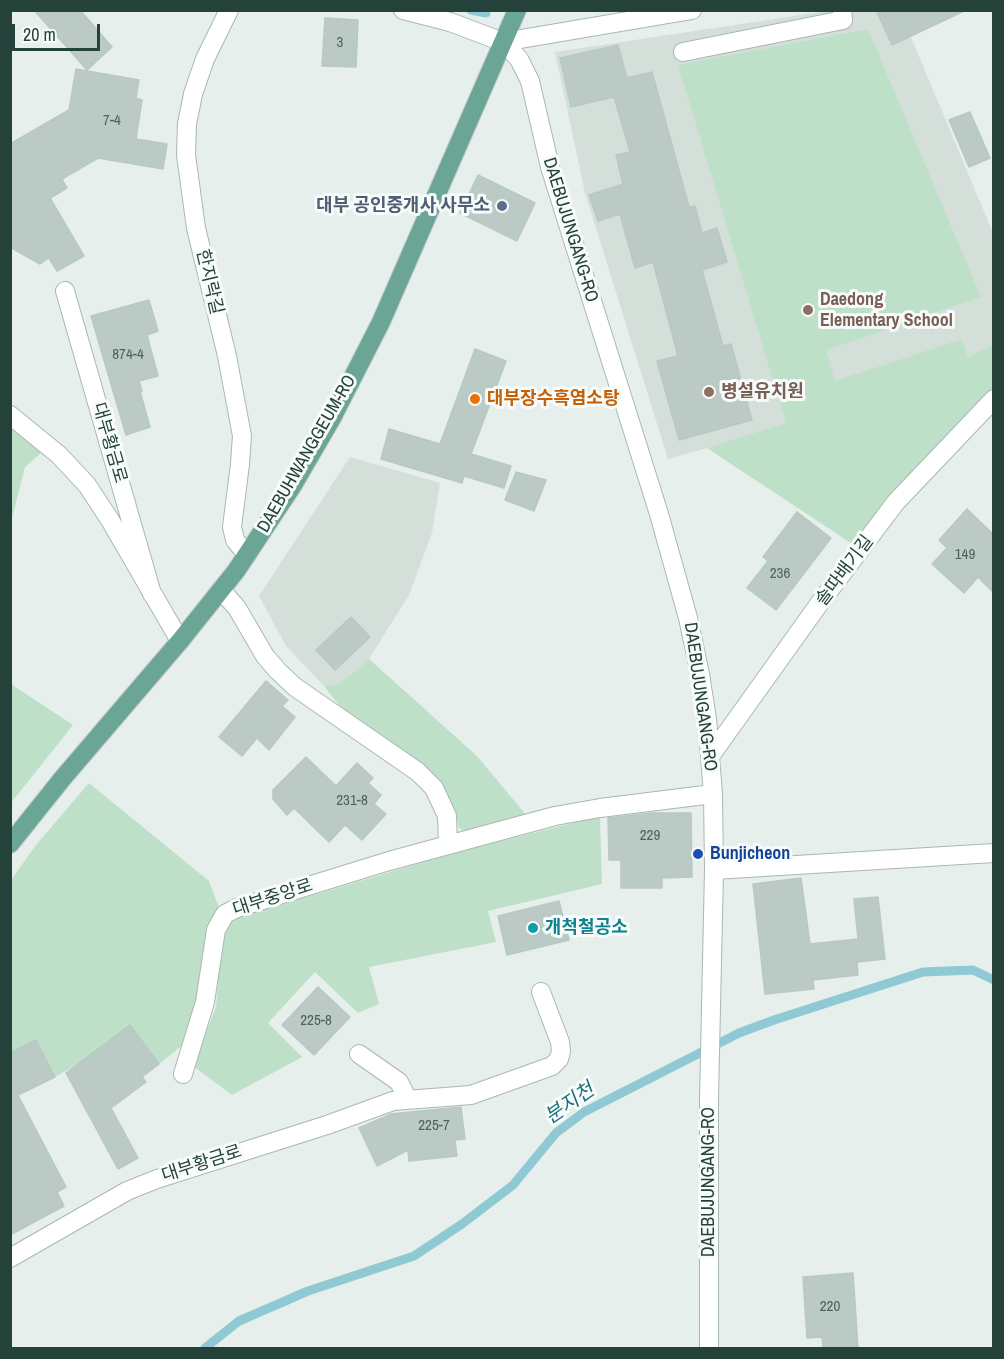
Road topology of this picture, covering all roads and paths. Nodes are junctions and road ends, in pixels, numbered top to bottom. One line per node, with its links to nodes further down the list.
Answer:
1 (229, 10): 11 (street, 한지락길)
2 (403, 10): 6 (street)
3 (517, 10): 6 (main road, DAEBUHWANGGEUM-RO)
4 (692, 10): 6 (street)
5 (842, 10): 7 (street)
6 (503, 42): 11 (main road, DAEBUHWANGGEUM-RO); 15 (street, DAEBUJUNGANG-RO)
7 (683, 52)
8 (65, 291): 13 (street, 대부황금로)
9 (993, 399): 15 (street, 솔따배기길)
10 (10, 415): 13 (street, 대부황금로)
11 (247, 555): 12 (main road, DAEBUHWANGGEUM-RO)
12 (221, 590): 14 (main road, DAEBUHWANGGEUM-RO); 18 (street)
13 (152, 594): 14 (street, 대부황금로)
14 (180, 641): 17 (main road, DAEBUHWANGGEUM-RO)
15 (711, 755): 16 (street, DAEBUJUNGANG-RO)
16 (713, 794): 18 (street, 대부중앙로); 20 (street, DAEBUJUNGANG-RO)
17 (10, 844)
18 (448, 845): 23 (street, 대부중앙로)
19 (993, 853): 20 (street)
20 (714, 870): 26 (street, DAEBUJUNGANG-RO)
21 (541, 992): 24 (street, 대부황금로)
22 (359, 1054): 24 (street)
23 (183, 1074)
24 (406, 1098): 25 (street, 대부황금로)
25 (10, 1258)
26 (709, 1348)

